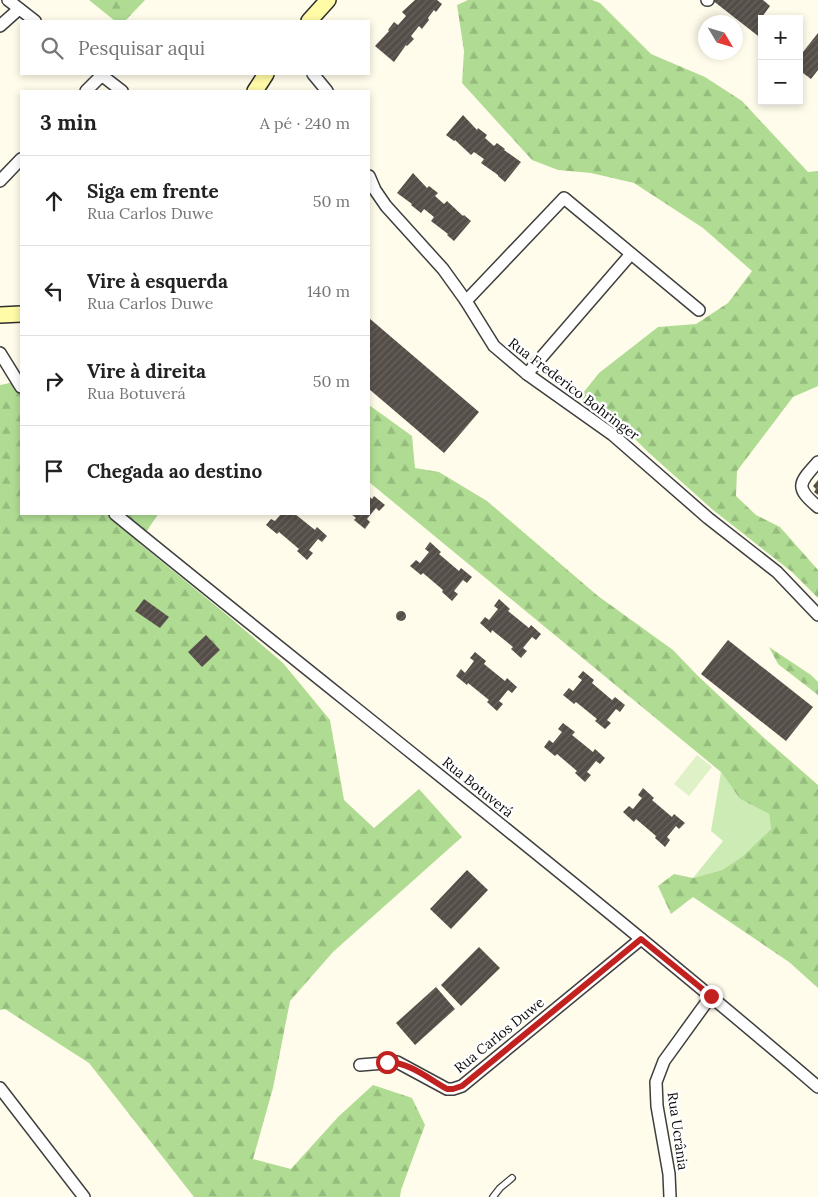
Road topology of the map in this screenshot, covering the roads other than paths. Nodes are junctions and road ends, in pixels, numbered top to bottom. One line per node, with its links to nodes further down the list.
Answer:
1 (8, 0): 3 (street)
2 (328, 0): 5 (main road)
3 (19, 9): 4 (street); 6 (street)
4 (34, 20)
5 (310, 20)
6 (0, 26)
7 (101, 75): 10 (street); 11 (street)
8 (265, 75): 12 (main road)
9 (314, 75): 13 (street)
10 (87, 90)
11 (121, 90)
12 (256, 90)
13 (325, 90)
14 (20, 160): 16 (street)
15 (370, 178): 18 (street, Rua Frederico Bohringer)
16 (0, 181)
17 (631, 254): 18 (street); 19 (street); 23 (street)
18 (466, 301): 23 (street, Rua Frederico Bohringer)
19 (699, 310)
20 (20, 314): 21 (main road)
21 (0, 315)
22 (0, 353): 24 (street)
23 (527, 374): 28 (street, Rua Frederico Bohringer)
24 (20, 385)
25 (818, 462): 26 (street)
26 (818, 507)
27 (116, 515): 29 (street, Rua Botuverá)
28 (818, 615)
29 (641, 939): 30 (street, Rua Botuverá); 31 (street, Rua Carlos Duwe)
30 (711, 996): 32 (street, Rua Botuverá); 37 (street, Rua Ucrânia)
31 (360, 1065)
32 (818, 1087)
33 (0, 1088): 35 (street)
34 (512, 1178): 36 (lane)
35 (84, 1197)
36 (493, 1197)
37 (670, 1197)

